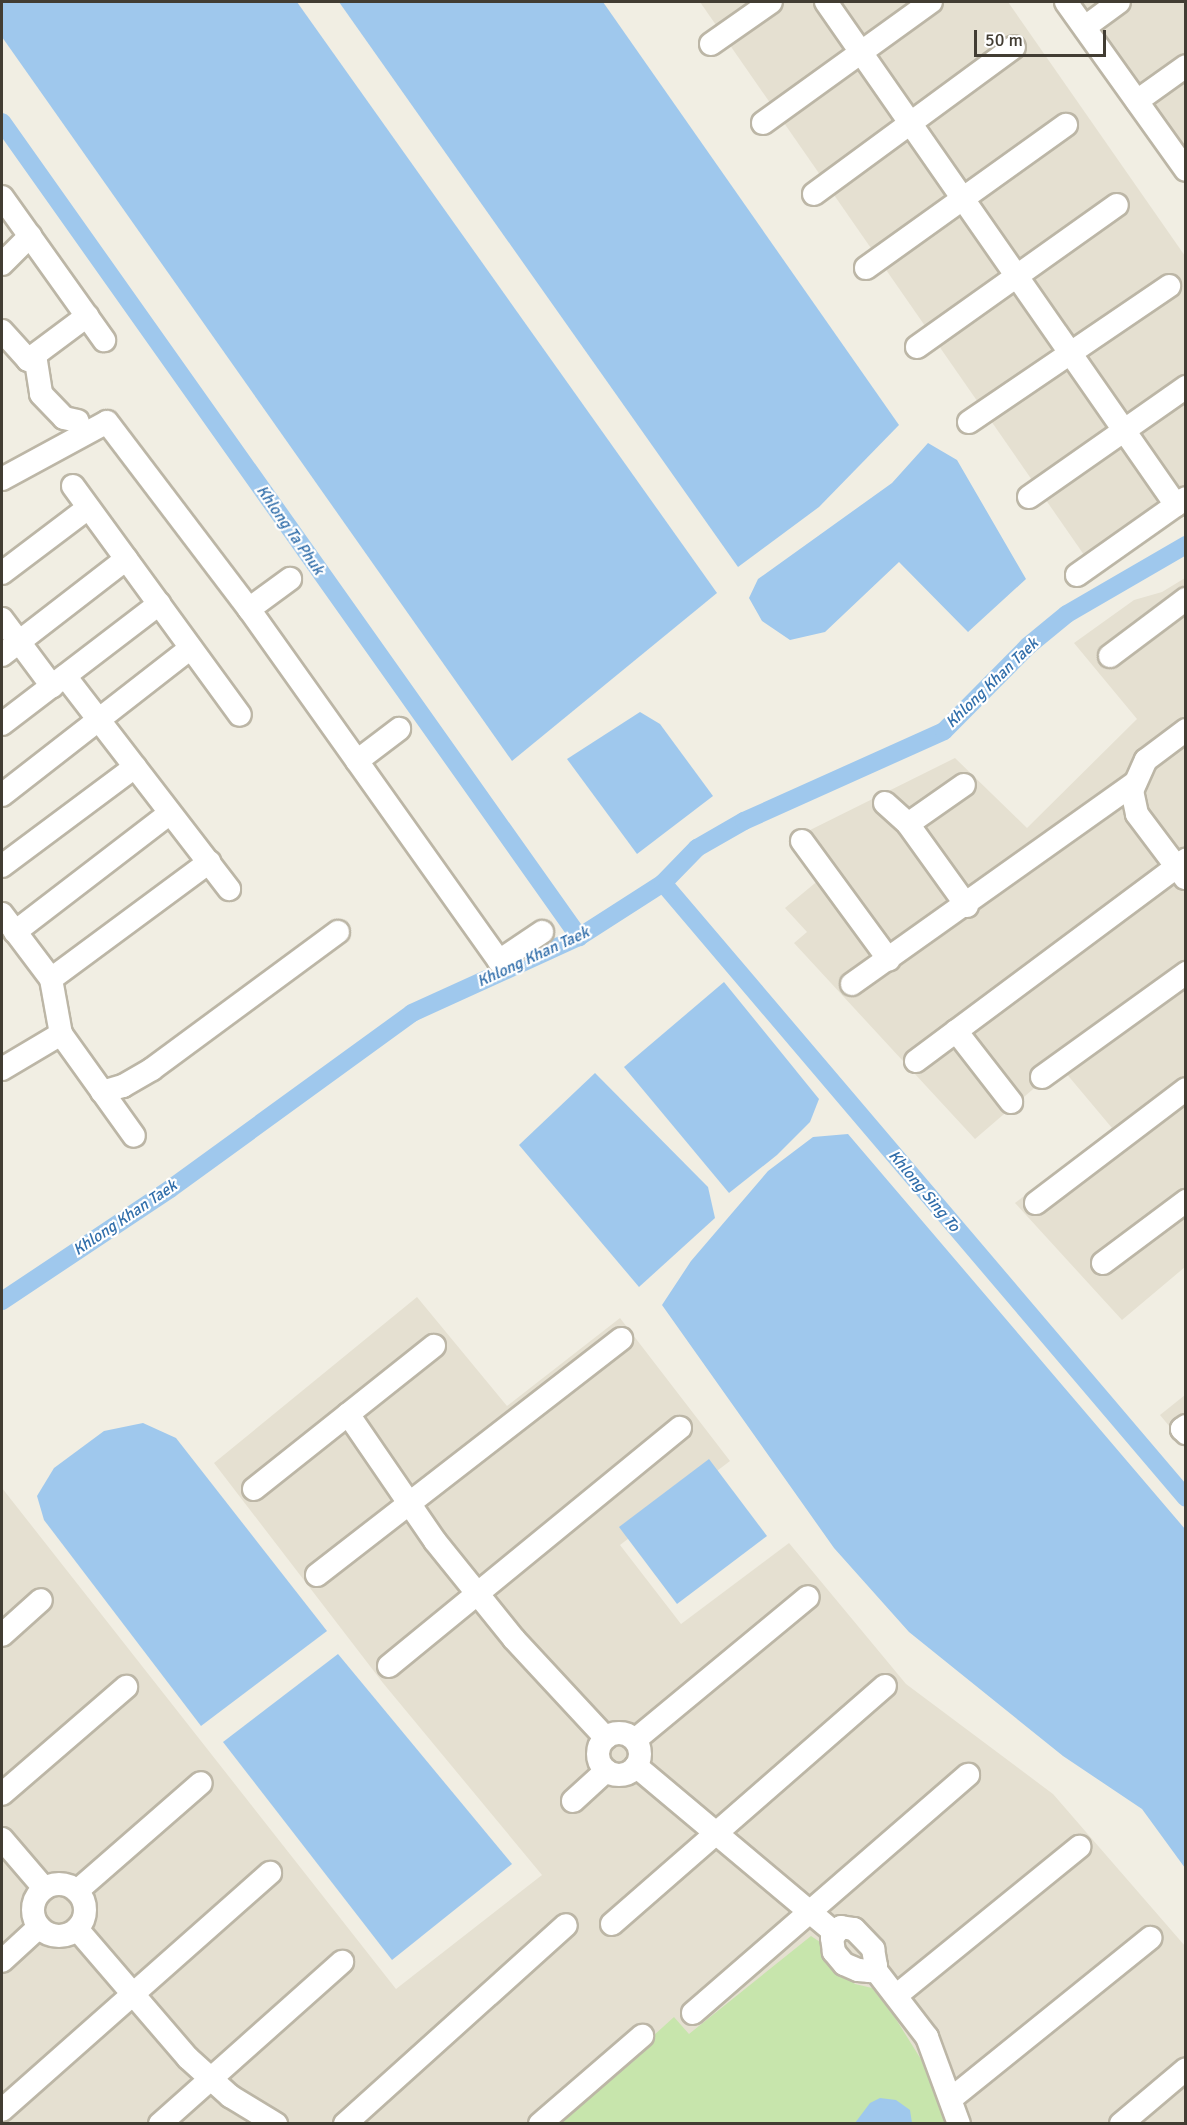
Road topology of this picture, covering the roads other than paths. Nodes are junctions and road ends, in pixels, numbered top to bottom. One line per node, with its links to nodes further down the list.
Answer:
1 (771, 2): 7 (street)
2 (826, 2): 9 (street)
3 (931, 2): 9 (street)
4 (1066, 2): 6 (street)
5 (1119, 2): 6 (street)
6 (1085, 27): 11 (street)
7 (711, 44)
8 (1014, 47): 13 (street)
9 (861, 52): 12 (street); 13 (street)
10 (1185, 66): 11 (street)
11 (1137, 101): 15 (street)
12 (763, 123)
13 (911, 123): 16 (street); 18 (street)
14 (1066, 125): 18 (street)
15 (1185, 170)
16 (814, 194)
17 (2, 197): 20 (street)
18 (963, 199): 22 (street); 23 (street)
19 (1117, 206): 23 (street)
20 (30, 237): 21 (street); 25 (street)
21 (2, 264)
22 (866, 268)
23 (1017, 276): 28 (street); 29 (street)
24 (1168, 286): 29 (street)
25 (87, 316): 27 (street); 30 (street)
26 (2, 331): 30 (street)
27 (104, 340)
28 (917, 346)
29 (1071, 353): 33 (street); 34 (street)
30 (35, 355): 32 (street)
31 (1185, 387): 34 (street)
32 (78, 421)
33 (969, 422)
34 (1124, 430): 37 (street); 38 (street)
35 (2, 479): 46 (street)
36 (73, 486): 39 (street)
37 (1029, 497)
38 (1181, 501): 42 (street)
39 (88, 508): 40 (street); 41 (street)
40 (126, 559): 45 (street); 48 (street)
41 (2, 573)
42 (1077, 575)
43 (290, 579): 46 (street)
44 (1185, 599): 50 (street)
45 (159, 604): 49 (street); 51 (street)
46 (249, 609): 57 (street)
47 (2, 619): 48 (street)
48 (10, 648): 51 (street)
49 (191, 648): 52 (street); 53 (street)
50 (1110, 656)
51 (59, 681): 53 (street); 54 (street)
52 (240, 715)
53 (99, 720): 58 (street); 61 (street)
54 (2, 724)
55 (399, 729): 57 (street)
56 (1185, 730): 59 (street)
57 (357, 761): 73 (street)
58 (135, 767): 63 (street); 67 (street)
59 (1133, 784): 68 (street); 70 (street)
60 (964, 785): 64 (street)
61 (2, 795)
62 (885, 803): 64 (street)
63 (170, 813): 66 (street); 71 (street)
64 (908, 824): 70 (street)
65 (802, 841): 74 (street)
66 (209, 862): 69 (street); 76 (street)
67 (2, 866)
68 (1182, 869): 78 (street)
69 (229, 889)
70 (967, 906): 74 (street)
71 (8, 923): 76 (street)
72 (338, 932): 84 (street)
73 (542, 932)
74 (889, 960): 77 (street)
75 (1185, 973): 82 (street)
76 (51, 979): 79 (street)
77 (852, 984)
78 (956, 1031): 81 (street); 85 (street)
79 (61, 1034): 80 (street); 84 (street)
80 (5, 1060)
81 (916, 1061)
82 (1042, 1077)
83 (1185, 1089): 88 (street)
84 (102, 1092): 86 (street)
85 (1011, 1102)
86 (134, 1136)
87 (1185, 1202): 89 (street)
88 (1036, 1203)
89 (1103, 1263)
90 (621, 1339): 97 (street)
91 (434, 1346): 92 (street)
92 (348, 1414): 96 (street); 97 (street)
93 (1185, 1426): 95 (street)
94 (681, 1428): 99 (street)
95 (1185, 1433)
96 (254, 1489)
97 (409, 1504): 98 (street); 99 (street)
98 (317, 1575)
99 (477, 1593): 103 (street); 106 (street)
100 (808, 1597): 107 (street)
101 (41, 1600): 102 (street)
102 (2, 1635)
103 (388, 1666)
104 (885, 1686): 114 (street)
105 (126, 1687): 112 (street)
106 (606, 1738): 107 (street); 109 (street)
107 (635, 1740): 108 (street)
108 (636, 1766): 109 (street); 114 (street)
109 (606, 1771): 113 (street)
110 (968, 1774): 120 (street)
111 (201, 1783): 119 (street)
112 (2, 1794)
113 (573, 1801)
114 (715, 1834): 120 (street); 121 (street)
115 (2, 1839): 118 (street)
116 (1079, 1847): 131 (street)
117 (270, 1873): 130 (street)
118 (44, 1888): 119 (street); 123 (street)
119 (77, 1891): 124 (street)
120 (810, 1912): 125 (street); 132 (street)
121 (612, 1924)
122 (566, 1925): 140 (street)
123 (39, 1928): 124 (street); 127 (street)
124 (77, 1929): 130 (street)
125 (834, 1932): 129 (street); 129 (street)
126 (1150, 1938): 136 (street)
127 (2, 1961)
128 (342, 1962): 135 (street)
129 (874, 1968): 131 (street)
130 (132, 1995): 135 (street); 137 (street)
131 (897, 1995): 136 (street)
132 (693, 2013)
133 (642, 2036): 141 (street)
134 (1185, 2069): 143 (street)
135 (211, 2078): 138 (street); 139 (street)
136 (952, 2098): 142 (street)
137 (2, 2110)
138 (160, 2124)
139 (276, 2124)
140 (345, 2124)
141 (540, 2124)
142 (959, 2124)
143 (1121, 2124)

